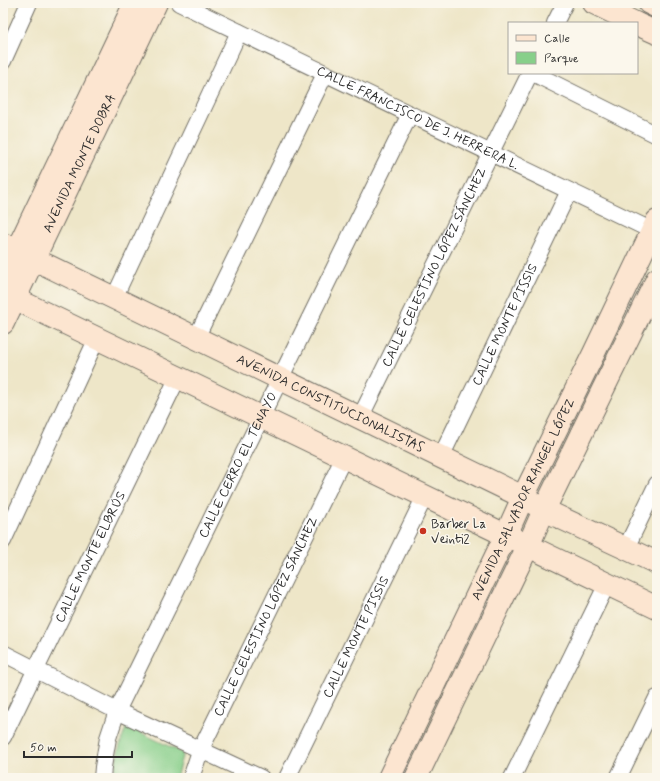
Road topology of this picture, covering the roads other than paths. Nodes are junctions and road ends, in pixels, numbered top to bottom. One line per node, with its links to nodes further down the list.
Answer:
1 (29, 3): 14 (street)
2 (135, 3): 23 (street, AVENIDA MONTE DOBRA)
3 (156, 3): 23 (street, AVENIDA MONTE DOBRA)
4 (179, 3): 12 (street, CALLE FRANCISCO DE J. HERRERA L.)
5 (565, 3): 9 (street)
6 (594, 3): 10 (street)
7 (649, 3): 8 (street)
8 (657, 7)
9 (556, 22)
10 (634, 22)
11 (638, 24): 13 (street)
12 (240, 32): 15 (street, CALLE FRANCISCO DE J. HERRERA L.); 27 (street)
13 (657, 33)
14 (3, 61)
15 (325, 74): 18 (street, CALLE FRANCISCO DE J. HERRERA L.); 30 (street)
16 (531, 74): 20 (street, CALLE CELESTINO LÓPEZ SÁNCHEZ)
17 (533, 74): 19 (street)
18 (410, 114): 20 (street, CALLE FRANCISCO DE J. HERRERA L.); 32 (street, CALLE CERRO EL TENAYO)
19 (657, 135)
20 (491, 154): 21 (street, CALLE FRANCISCO DE J. HERRERA L.); 34 (street, CALLE CELESTINO LÓPEZ SÁNCHEZ)
21 (569, 191): 22 (street, CALLE FRANCISCO DE J. HERRERA L.); 36 (street, CALLE MONTE PISSIS)
22 (655, 228): 39 (street, AVENIDA SALVADOR RANGEL LÓPEZ)
23 (18, 251): 24 (street, AVENIDA MONTE DOBRA); 26 (street, AVENIDA MONTE DOBRA); 27 (street, AVENIDA CONSTITUCIONALISTAS)
24 (3, 279)
25 (657, 279): 40 (street, AVENIDA SALVADOR RANGEL LÓPEZ)
26 (9, 296): 28 (street, AVENIDA MONTE DOBRA); 29 (street)
27 (114, 298): 30 (street, AVENIDA CONSTITUCIONALISTAS)
28 (3, 323)
29 (97, 338): 31 (street); 42 (street)
30 (196, 338): 32 (street, AVENIDA CONSTITUCIONALISTAS)
31 (178, 377): 33 (street); 49 (street, CALLE MONTE ELBRÚS)
32 (280, 379): 33 (street, CALLE CERRO EL TENAYO); 34 (street, AVENIDA CONSTITUCIONALISTAS)
33 (261, 417): 35 (street); 51 (street, CALLE CERRO EL TENAYO)
34 (360, 418): 36 (street, AVENIDA CONSTITUCIONALISTAS)
35 (344, 457): 38 (street); 53 (street, CALLE CELESTINO LÓPEZ SÁNCHEZ)
36 (441, 457): 39 (street, AVENIDA CONSTITUCIONALISTAS)
37 (657, 484): 44 (street)
38 (426, 496): 41 (street); 57 (street, CALLE MONTE PISSIS)
39 (523, 497): 40 (street, AVENIDA CONSTITUCIONALISTAS); 41 (street, AVENIDA SALVADOR RANGEL LÓPEZ)
40 (544, 510): 43 (street, AVENIDA SALVADOR RANGEL LÓPEZ); 44 (street, AVENIDA CONSTITUCIONALISTAS)
41 (506, 535): 43 (street); 58 (street, AVENIDA SALVADOR RANGEL LÓPEZ)
42 (3, 541)
43 (528, 546): 46 (street); 59 (street, AVENIDA SALVADOR RANGEL LÓPEZ)
44 (626, 548): 45 (street, AVENIDA CONSTITUCIONALISTAS)
45 (657, 563)
46 (607, 584): 47 (street); 60 (street)
47 (657, 608)
48 (3, 653): 49 (street)
49 (36, 669): 51 (street); 52 (street, CALLE MONTE ELBRÚS)
50 (657, 698): 61 (street)
51 (117, 711): 53 (street); 54 (street, CALLE CERRO EL TENAYO)
52 (3, 737)
53 (200, 751): 55 (street, CALLE CELESTINO LÓPEZ SÁNCHEZ); 56 (street)
54 (102, 778)
55 (191, 778)
56 (261, 778)
57 (287, 778)
58 (389, 778)
59 (416, 778)
60 (512, 778)
61 (618, 778)

